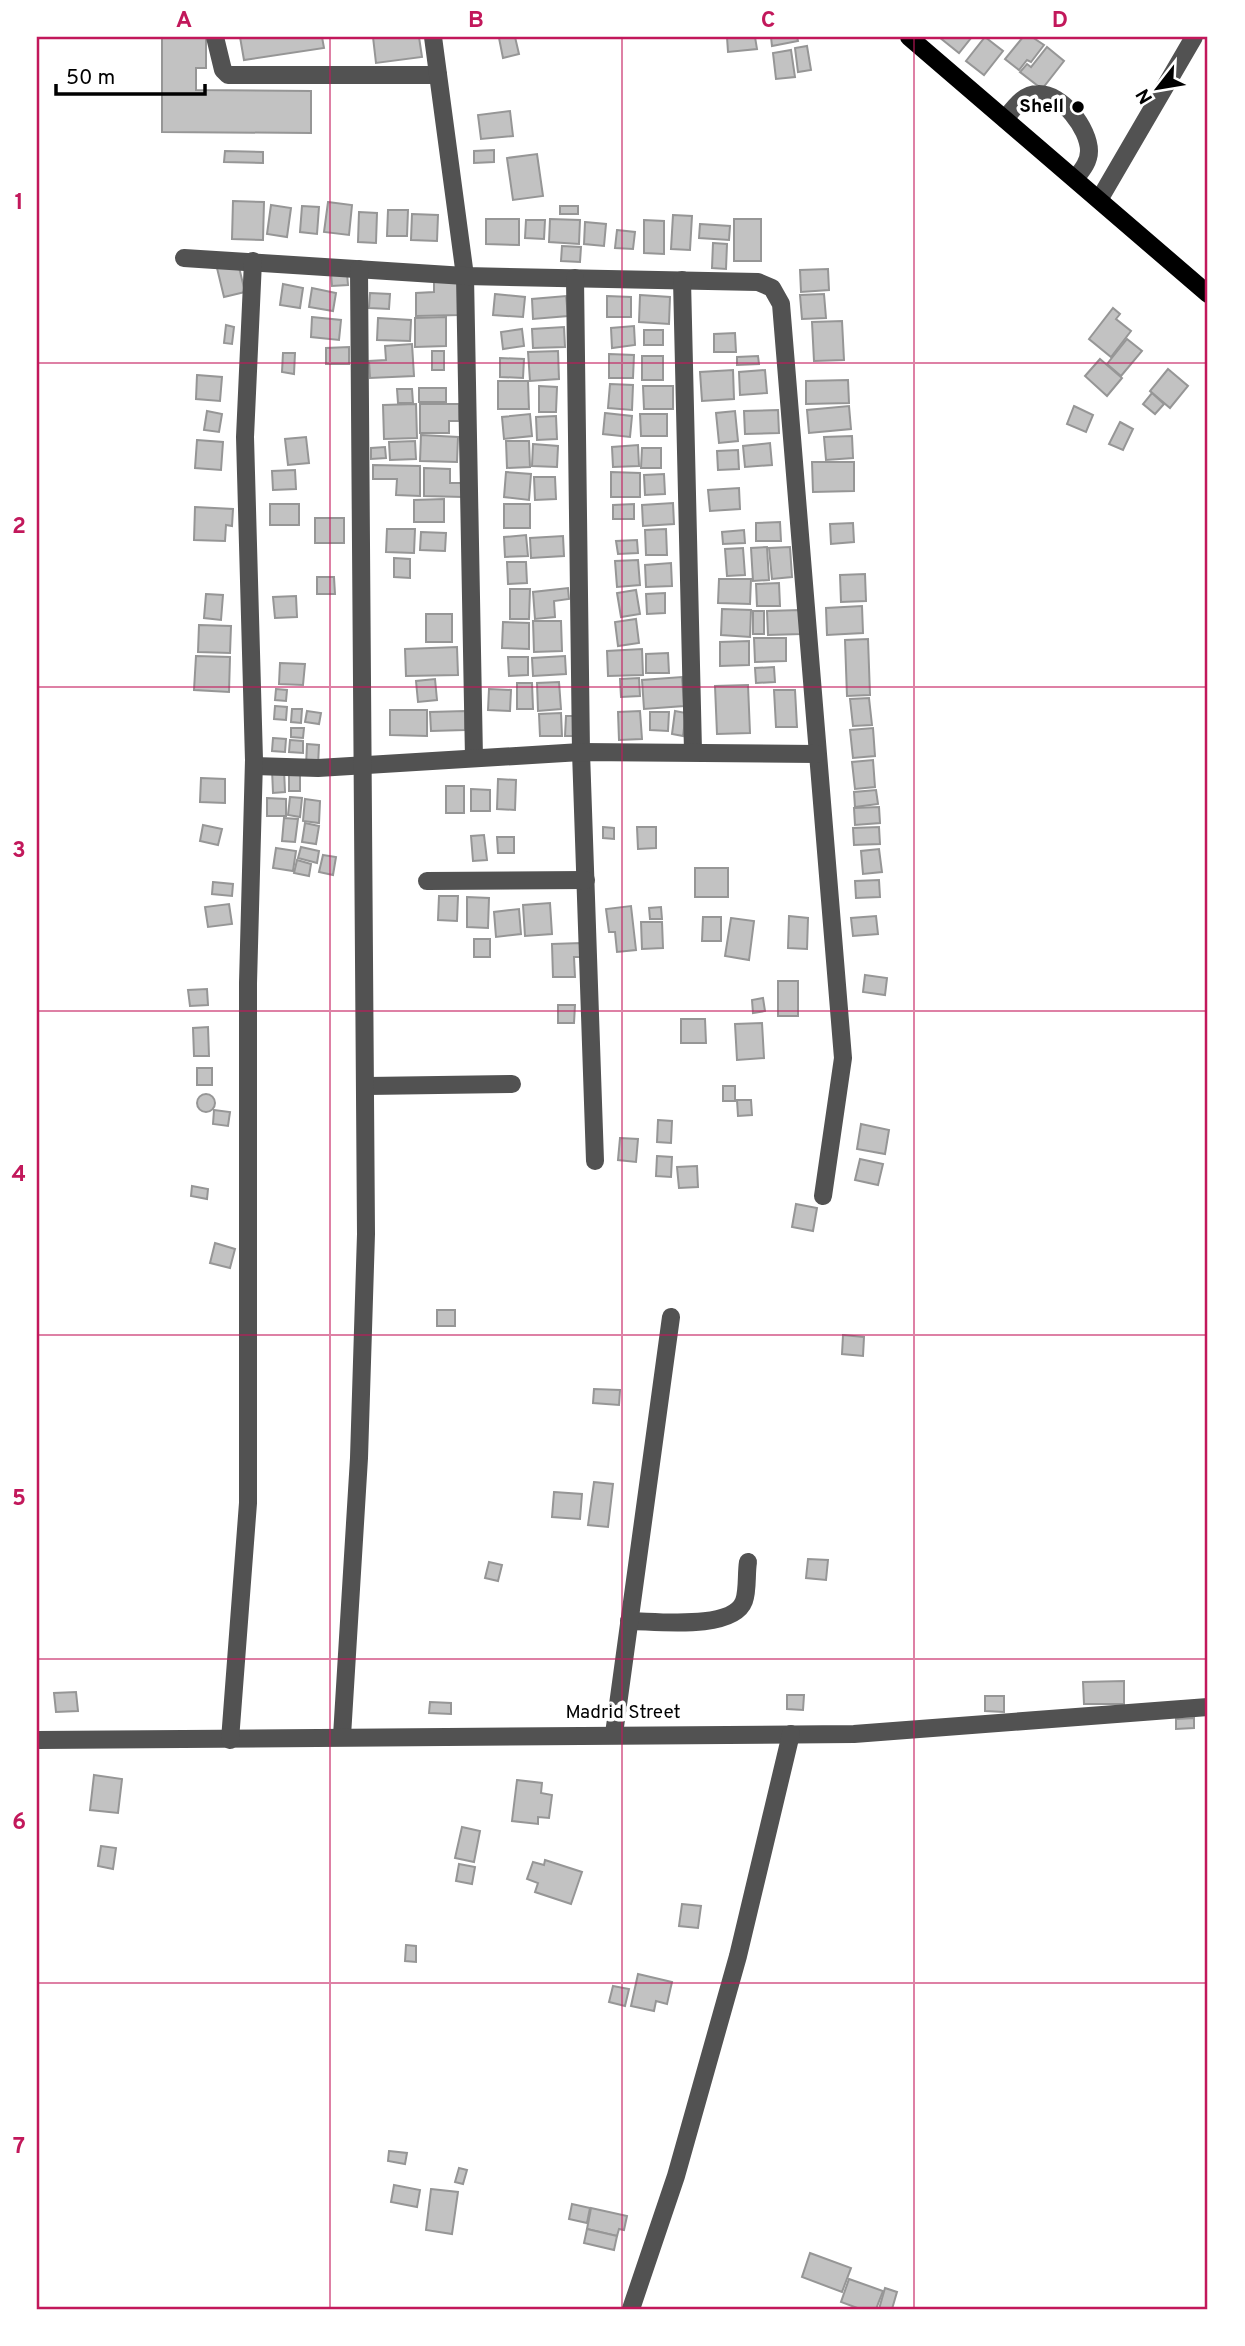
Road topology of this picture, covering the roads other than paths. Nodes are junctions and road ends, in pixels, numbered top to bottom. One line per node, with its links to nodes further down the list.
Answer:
1 (215, 37): 5 (street)
2 (433, 37): 5 (street)
3 (909, 37): 6 (main road)
4 (1194, 37): 8 (street)
5 (438, 75): 12 (street)
6 (1005, 119): 7 (main road); 7 (street)
7 (1075, 179): 8 (main road)
8 (1099, 200): 15 (main road)
9 (184, 258): 10 (street)
10 (253, 261): 11 (street); 21 (street)
11 (359, 269): 12 (street); 20 (street)
12 (465, 276): 13 (street); 19 (street)
13 (575, 278): 14 (street); 17 (street)
14 (682, 280): 16 (street); 18 (street)
15 (1208, 294)
16 (693, 751): 17 (street); 18 (street)
17 (581, 752): 19 (street); 22 (street)
18 (817, 754): 27 (street)
19 (474, 758): 20 (street)
20 (363, 763): 21 (street); 25 (street)
21 (254, 766): 35 (street)
22 (586, 880): 23 (street); 26 (street)
23 (427, 881)
24 (512, 1084): 25 (street)
25 (367, 1086): 34 (street)
26 (595, 1161)
27 (822, 1196)
28 (671, 1317): 30 (street)
29 (747, 1562): 30 (street)
30 (629, 1621): 32 (street)
31 (1208, 1707): 33 (street, Madrid Street)
32 (614, 1734): 33 (street, Madrid Street); 34 (street, Madrid Street)
33 (791, 1734): 37 (street)
34 (342, 1736): 35 (street, Madrid Street)
35 (230, 1740): 36 (street, Madrid Street)
36 (37, 1741)
37 (631, 2309)

